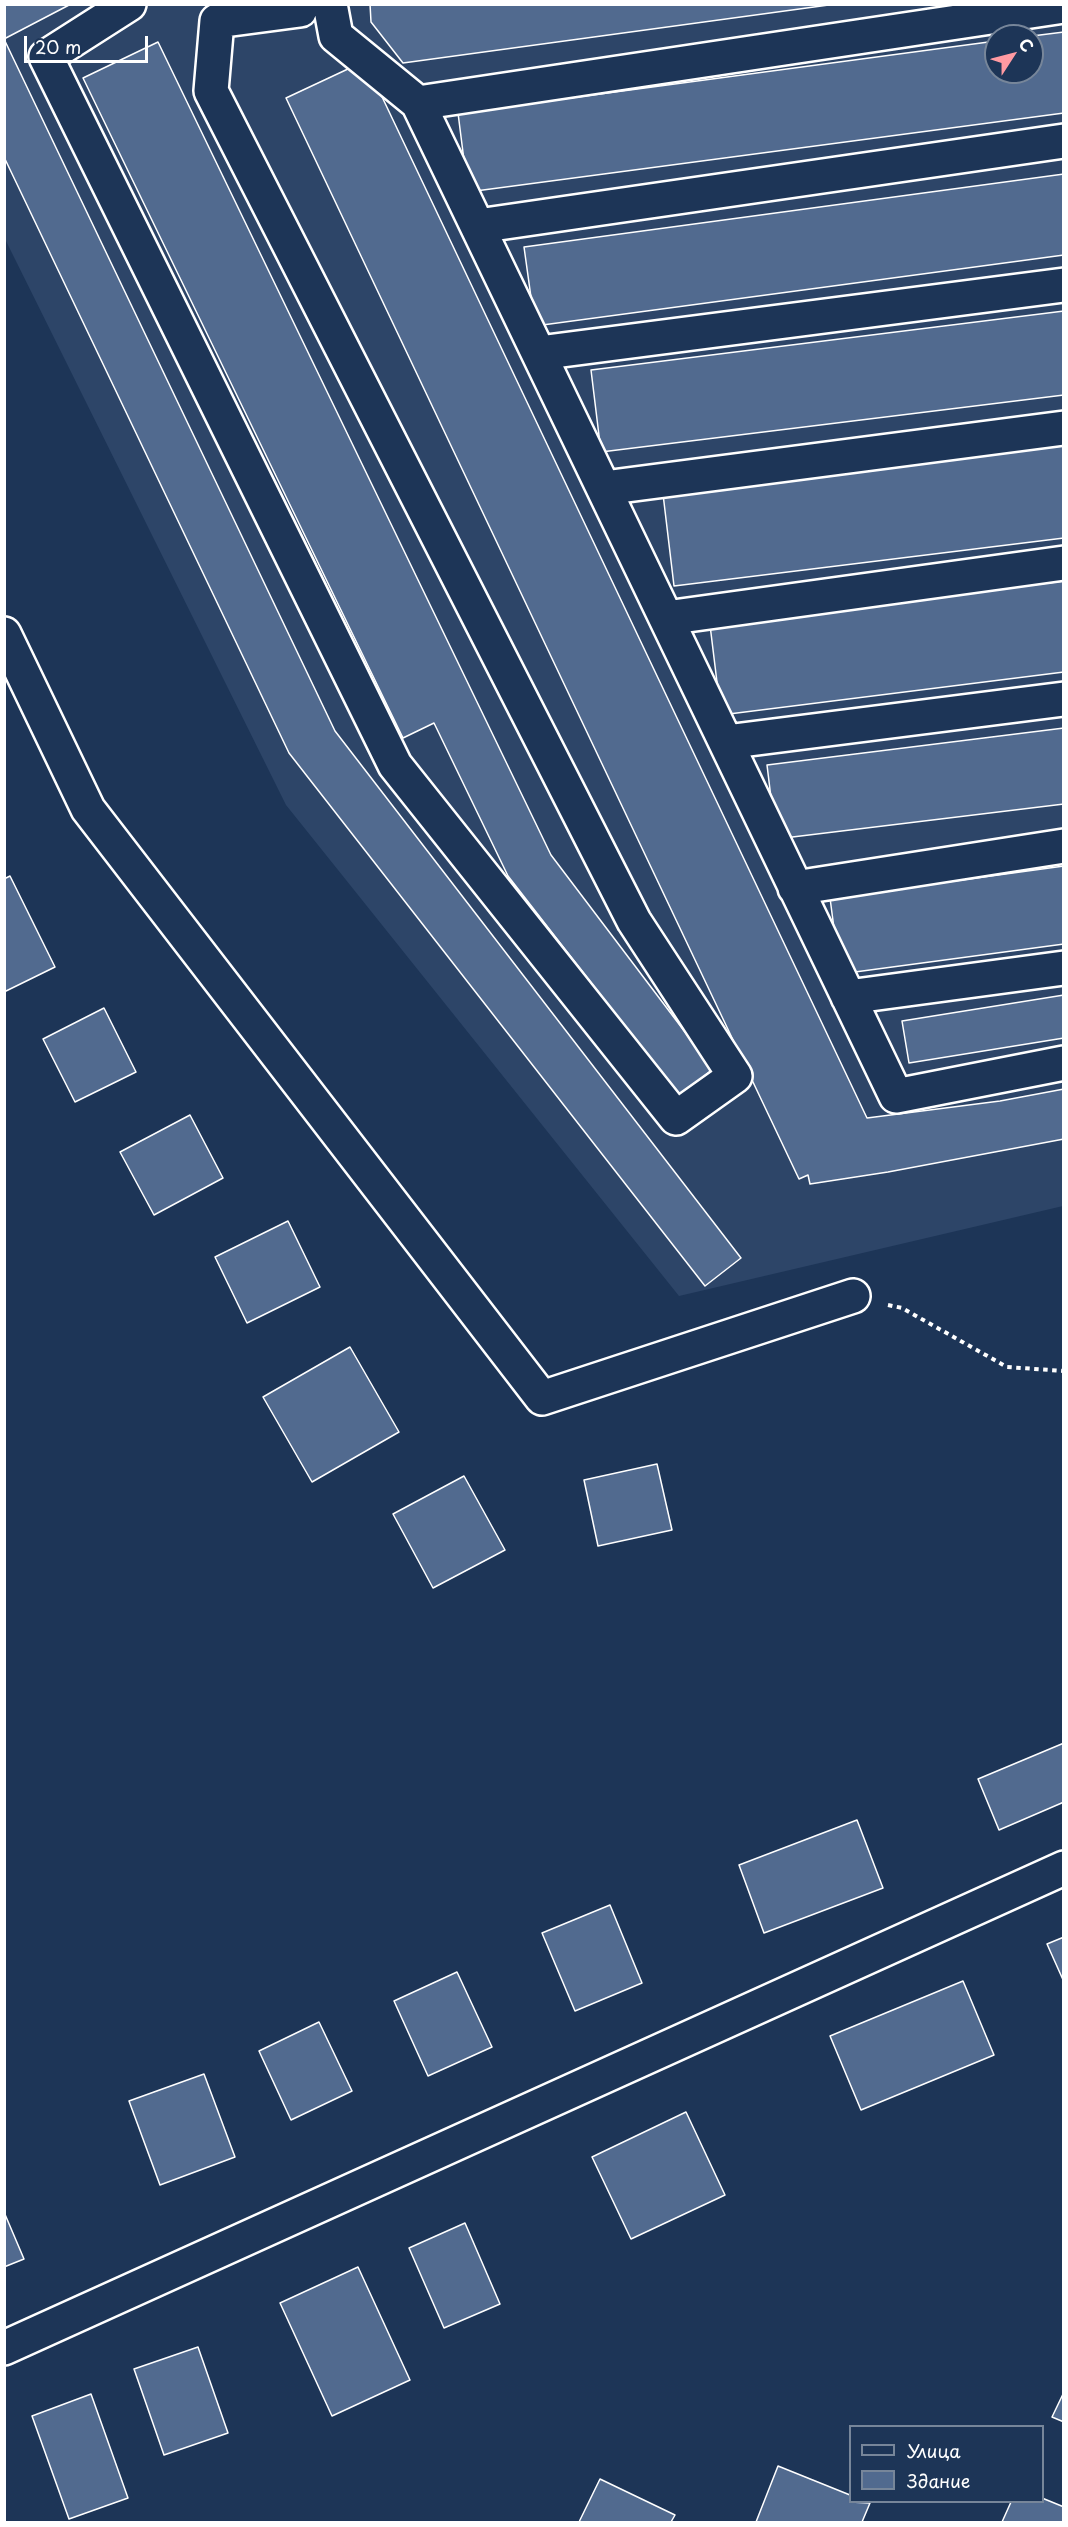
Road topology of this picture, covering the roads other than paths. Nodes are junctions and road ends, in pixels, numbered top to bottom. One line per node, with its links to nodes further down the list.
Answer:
1 (129, 4): 2 (street)
2 (303, 4)
3 (330, 4): 5 (street)
4 (1064, 6): 5 (street)
5 (418, 103): 7 (street)
6 (1064, 141): 7 (street)
7 (478, 226): 9 (street)
8 (1064, 285): 9 (street)
9 (539, 353): 11 (street)
10 (1064, 428): 11 (street)
11 (604, 488): 13 (street)
12 (1064, 563): 13 (street)
13 (666, 618): 16 (street)
14 (4, 634): 22 (street)
15 (1064, 699): 16 (street)
16 (726, 742): 18 (street)
17 (1064, 846): 18 (street)
18 (795, 888): 20 (street)
19 (1064, 968): 20 (street)
20 (848, 997): 21 (street)
21 (1064, 1063)
22 (853, 1296)
23 (1064, 1868): 24 (street)
24 (4, 2348)

